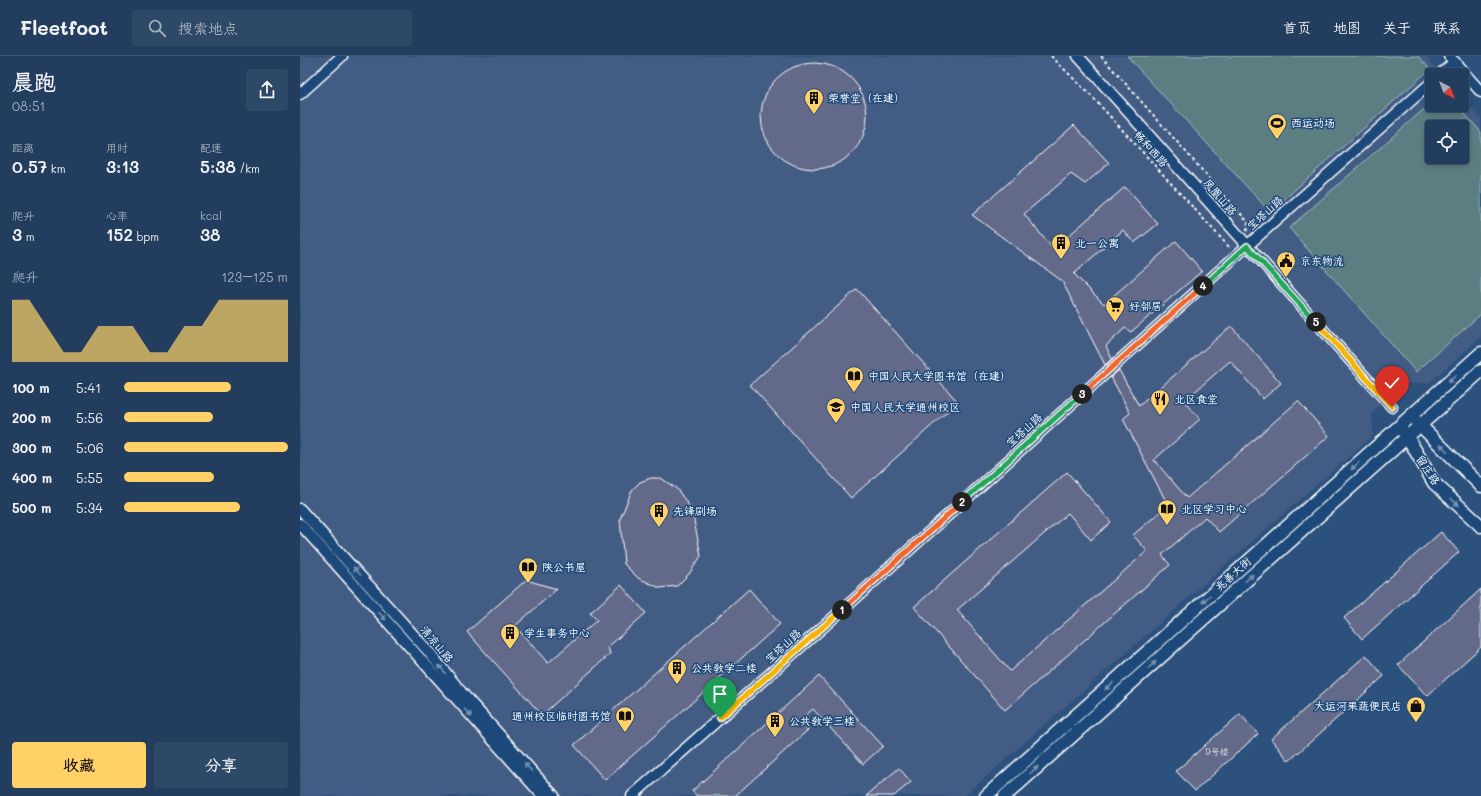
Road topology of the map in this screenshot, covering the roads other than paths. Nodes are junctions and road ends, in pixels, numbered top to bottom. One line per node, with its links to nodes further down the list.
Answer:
1 (342, 56): 7 (street)
2 (1078, 56): 8 (street, 凤凰山路)
3 (1452, 59): 4 (street); 6 (street)
4 (1445, 68)
5 (1425, 88): 8 (street, 宝塔山路)
6 (1481, 92)
7 (300, 94)
8 (1247, 246): 11 (street, 凤凰山路); 22 (street, 宝塔山路)
9 (1481, 353): 12 (main road, 兆善大街, one-way to 12)
10 (1481, 371): 13 (main road, 兆善大街)
11 (1392, 407)
12 (1410, 416): 13 (main road); 14 (main road, 兆善大街)
13 (1420, 424): 15 (main road, 兆善大街); 16 (main road, one-way to 13)
14 (1398, 426): 15 (main road, 留庄路); 23 (main road, 兆善大街, one-way to 23)
15 (1407, 436): 19 (main road, 留庄路, one-way to 19); 24 (main road, 兆善大街, one-way to 15)
16 (1481, 486)
17 (300, 509): 21 (street, 清凉山路, one-way to 17)
18 (300, 524): 20 (street, 清凉山路, one-way to 20)
19 (1481, 526)
20 (543, 796)
21 (554, 796)
22 (632, 796)
23 (986, 796)
24 (1005, 796)

